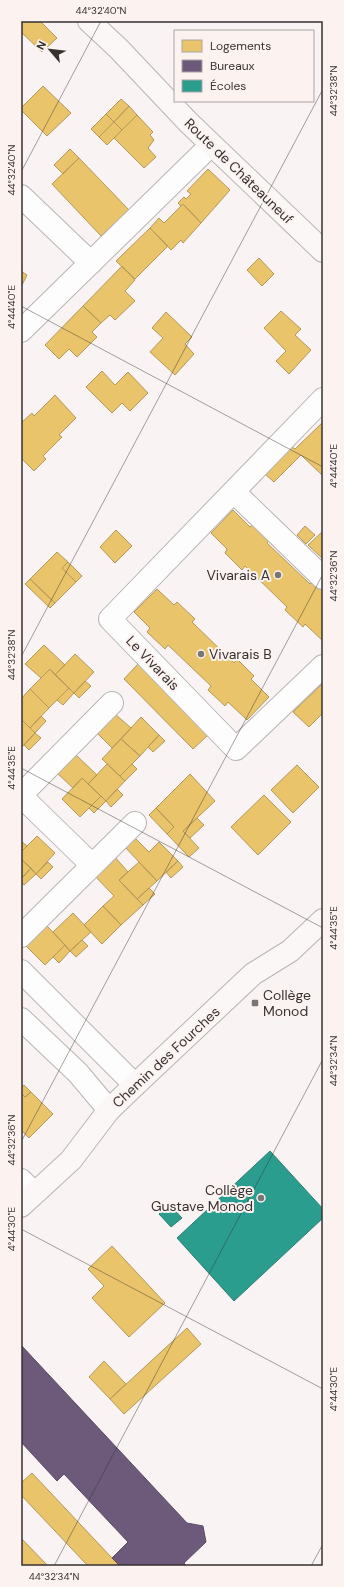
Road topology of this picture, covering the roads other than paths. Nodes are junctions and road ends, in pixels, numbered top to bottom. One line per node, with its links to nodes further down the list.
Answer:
1 (90, 21): 2 (street, Route de Châteauneuf)
2 (211, 145): 4 (street, Route de Châteauneuf); 5 (street)
3 (21, 196): 5 (street)
4 (323, 251)
5 (92, 263): 6 (street)
6 (21, 331)
7 (323, 399): 8 (street, Le Vivarais)
8 (234, 492): 9 (street); 10 (street, Le Vivarais)
9 (323, 578)
10 (323, 666)
11 (112, 703): 12 (street)
12 (21, 796): 14 (street)
13 (135, 823): 14 (street)
14 (92, 865): 16 (street)
15 (323, 920): 19 (street, Chemin des Fourches)
16 (21, 936)
17 (21, 971): 19 (street)
18 (21, 1019): 20 (street)
19 (134, 1085): 20 (street, Chemin des Fourches)
20 (109, 1110): 21 (street, Chemin des Fourches)
21 (26, 1193)

